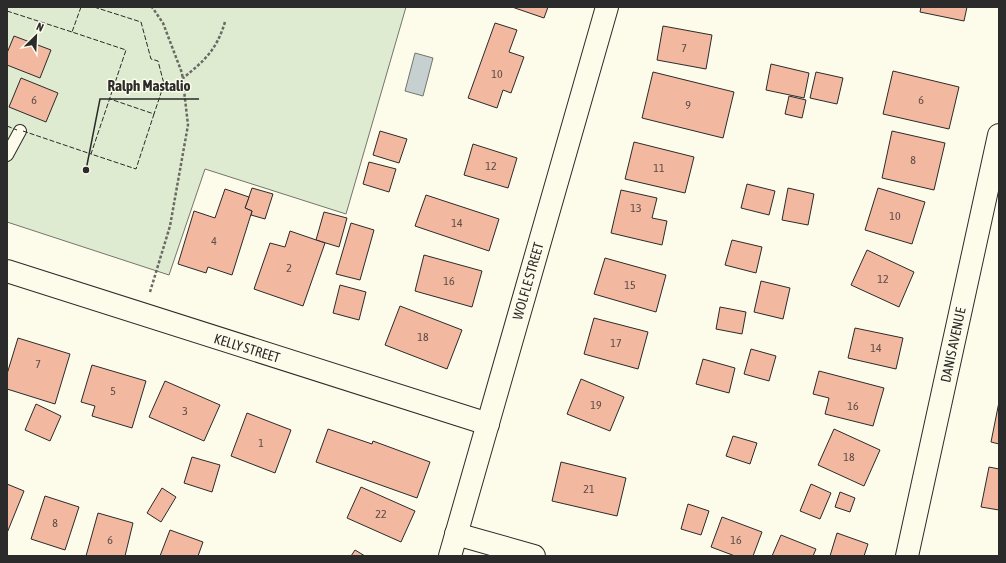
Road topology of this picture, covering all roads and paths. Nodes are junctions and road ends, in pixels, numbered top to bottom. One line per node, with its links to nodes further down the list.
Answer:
1 (152, 7): 4 (path)
2 (607, 7): 10 (street, WOLFLE STREET)
3 (225, 22): 4 (path)
4 (182, 79): 9 (path)
5 (20, 131): 7 (lane)
6 (999, 135): 14 (street, DANIS AVENUE)
7 (7, 154)
8 (7, 271): 9 (street, KELLY STREET)
9 (144, 315): 10 (street, KELLY STREET)
10 (488, 424): 11 (street, WOLFLE STREET)
11 (456, 534): 12 (street, WOLFLE STREET); 13 (street)
12 (450, 556)
13 (534, 556)
14 (907, 556)

